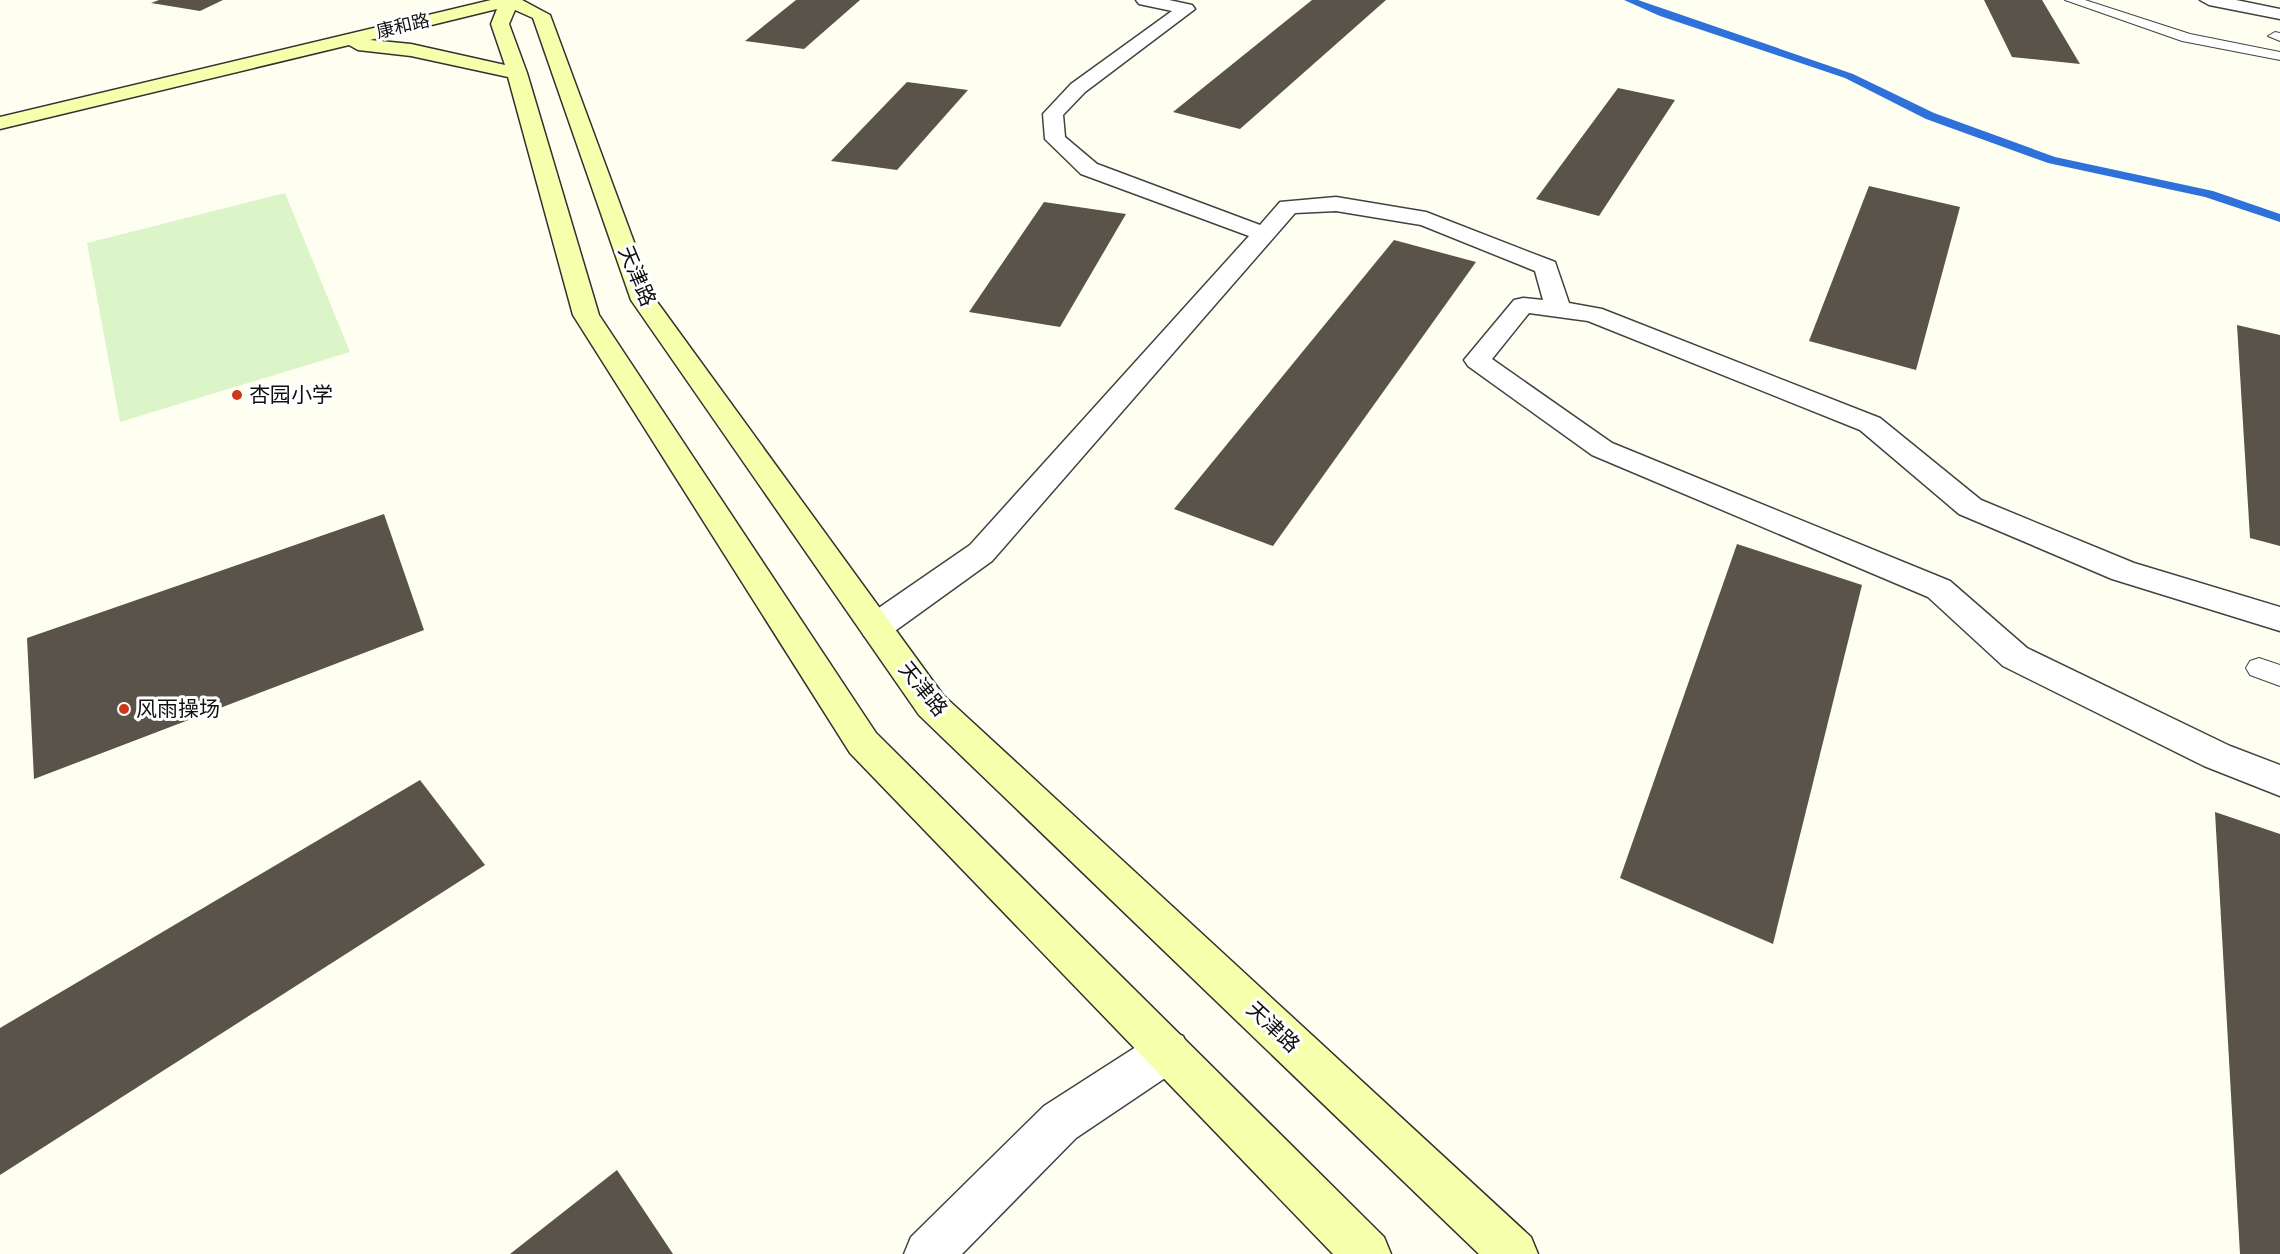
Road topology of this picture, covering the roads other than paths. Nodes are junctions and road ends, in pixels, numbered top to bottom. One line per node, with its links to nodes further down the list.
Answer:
1 (509, 0): 6 (main road, 康和路); 8 (main road); 9 (main road, 康和路); 14 (main road, 天津路)
2 (1145, 0): 11 (street)
3 (2072, 0): 7 (lane)
4 (2209, 0): 5 (street)
5 (2280, 14)
6 (338, 41): 8 (main road); 10 (main road, 康和路)
7 (2280, 56)
8 (517, 73): 16 (main road)
9 (0, 105)
10 (0, 123)
11 (1264, 234): 12 (street); 14 (street)
12 (1558, 310): 13 (street); 15 (street)
13 (2280, 619)
14 (876, 627): 19 (main road, 天津路)
15 (2280, 781)
16 (1168, 1051): 17 (street); 18 (main road)
17 (928, 1254)
18 (1367, 1254)
19 (1514, 1254)

